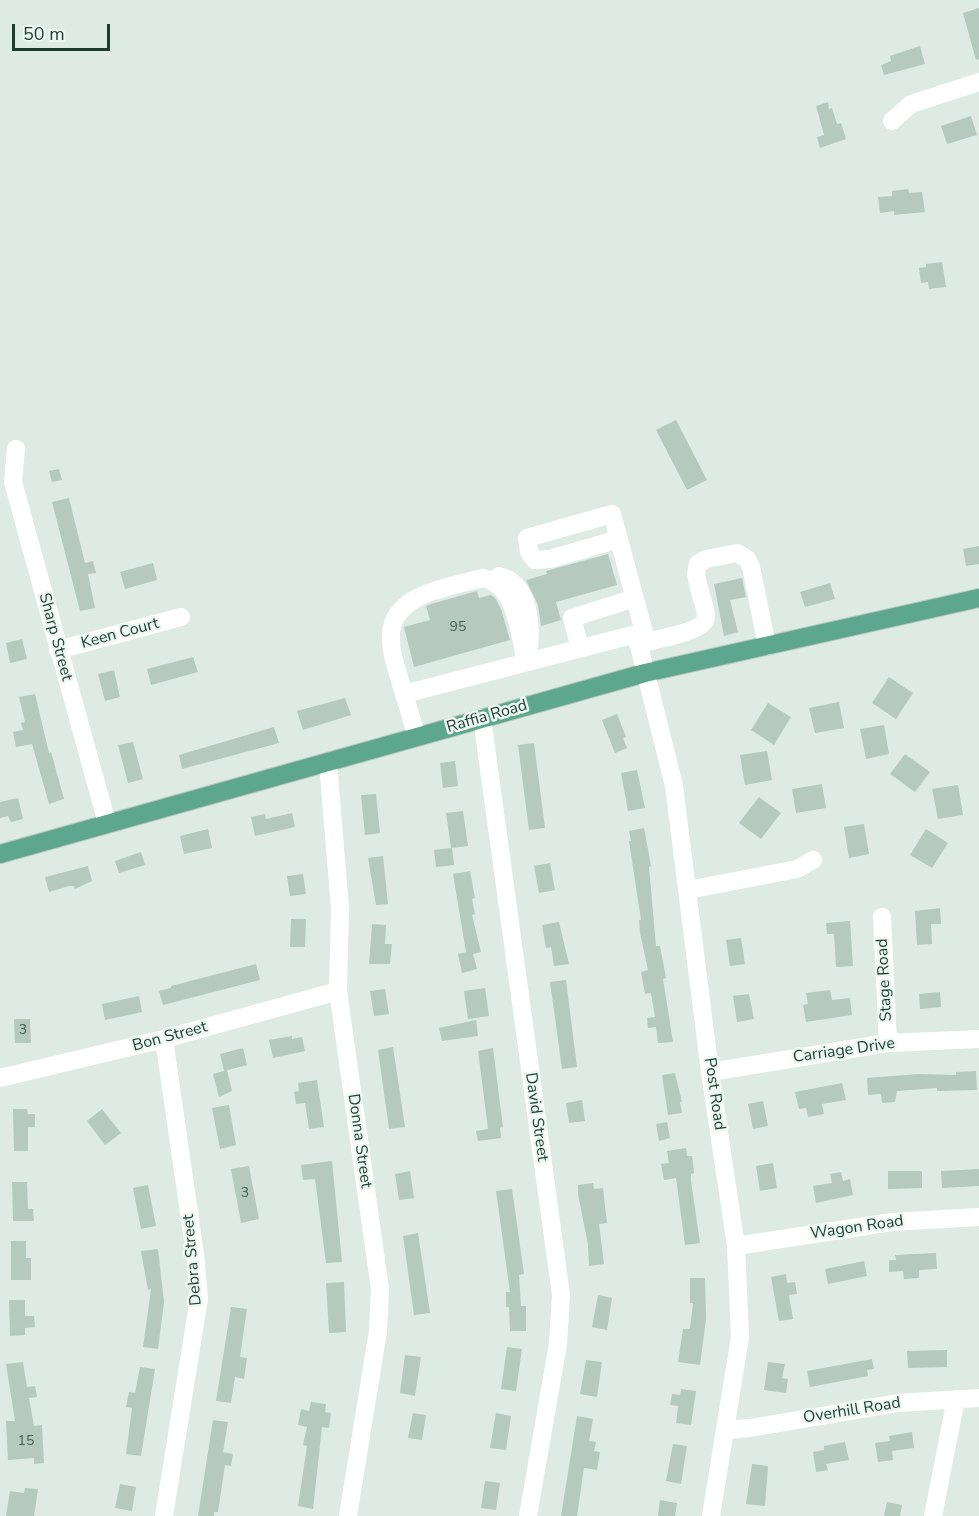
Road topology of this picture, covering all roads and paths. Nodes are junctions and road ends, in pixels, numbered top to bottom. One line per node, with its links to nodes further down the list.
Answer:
1 (979, 82): 2 (street)
2 (892, 121)
3 (16, 449): 11 (street, Sharp Street)
4 (619, 538): 4 (street); 5 (street)
5 (635, 598): 8 (street, Post Road); 10 (street)
6 (979, 598): 9 (main road, Raffia Road)
7 (181, 617): 11 (street, Keen Court)
8 (637, 639): 9 (street); 10 (street); 13 (street, Post Road)
9 (767, 646): 13 (main road, Raffia Road)
10 (580, 648): 12 (street)
11 (58, 650): 18 (street, Sharp Street)
12 (526, 662): 14 (street); 14 (street)
13 (645, 673): 15 (main road, Raffia Road); 21 (street, Post Road)
14 (404, 694): 16 (street)
15 (482, 718): 16 (main road, Raffia Road); 36 (street, David Street)
16 (417, 737): 17 (main road, Raffia Road)
17 (328, 763): 18 (main road, Raffia Road); 23 (street, Donna Street)
18 (107, 823): 19 (main road, Raffia Road)
19 (0, 854)
20 (813, 860): 21 (street)
21 (688, 890): 27 (street, Post Road)
22 (882, 916): 26 (street, Stage Road)
23 (338, 991): 24 (street, Bon Street); 35 (street, Donna Street)
24 (164, 1039): 28 (street, Bon Street); 34 (street, Debra Street)
25 (979, 1039): 26 (street, Carriage Drive)
26 (888, 1043): 27 (street, Carriage Drive)
27 (710, 1072): 30 (street, Post Road)
28 (0, 1078)
29 (979, 1217): 30 (street, Wagon Road)
30 (736, 1246): 33 (street, Post Road)
31 (979, 1398): 32 (street, Overhill Road)
32 (956, 1399): 33 (street, Overhill Road); 38 (street)
33 (726, 1430): 37 (street, Post Road)
34 (164, 1516)
35 (348, 1516)
36 (528, 1516)
37 (711, 1516)
38 (933, 1516)

